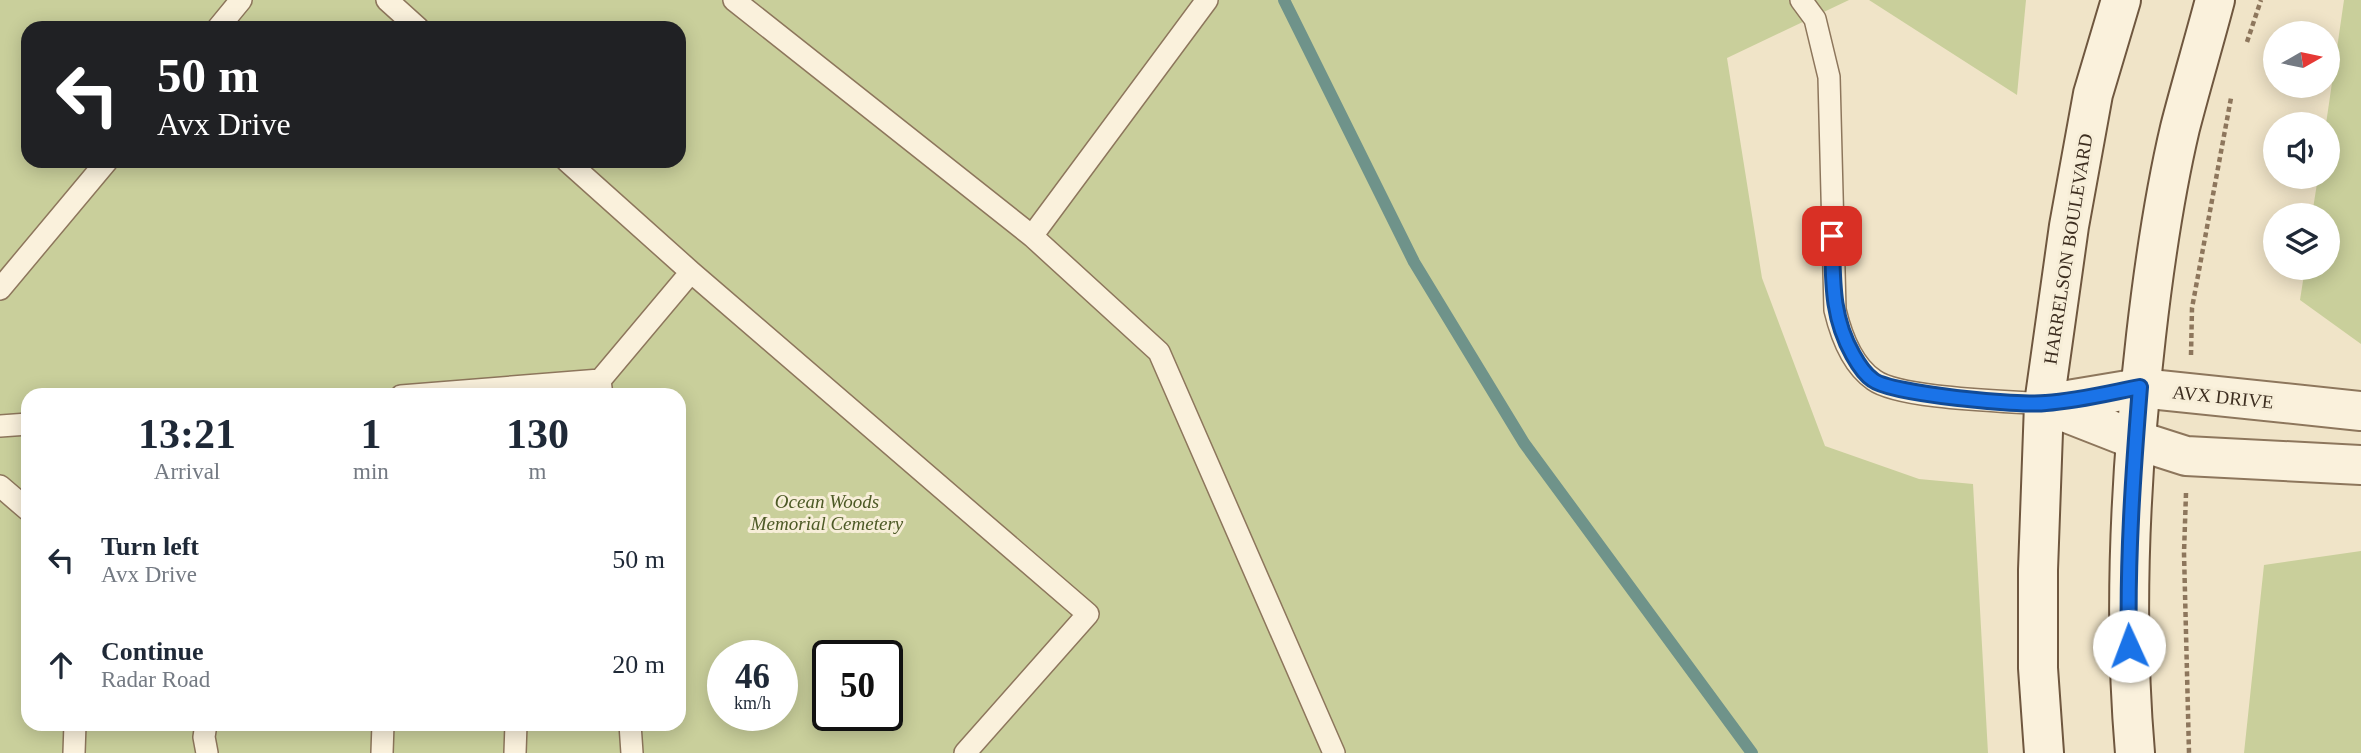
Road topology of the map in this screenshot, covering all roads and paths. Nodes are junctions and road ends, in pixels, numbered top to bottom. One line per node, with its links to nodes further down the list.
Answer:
1 (241, 0): 8 (lane)
2 (387, 0): 9 (lane)
3 (734, 0): 12 (lane)
4 (1207, 0): 12 (lane)
5 (1801, 0): 17 (lane)
6 (2121, 0): 17 (main road, HARRELSON BOULEVARD)
7 (2215, 0): 15 (main road)
8 (224, 21)
9 (410, 21)
10 (101, 168): 14 (lane)
11 (575, 168): 13 (lane)
12 (1032, 236): 36 (lane)
13 (691, 272): 16 (lane); 35 (lane)
14 (0, 289)
15 (2140, 387): 17 (main road, AVX DRIVE); 18 (main road, AVX DRIVE); 21 (main road)
16 (599, 388)
17 (2044, 404): 21 (main road); 37 (main road, HARRELSON BOULEVARD)
18 (2361, 411)
19 (21, 424): 20 (lane)
20 (0, 426)
21 (2136, 440): 22 (main road); 38 (main road)
22 (2361, 465)
23 (0, 486): 24 (lane)
24 (21, 504)
25 (75, 731): 30 (lane)
26 (205, 731): 31 (lane)
27 (383, 731): 32 (lane)
28 (516, 731): 33 (lane)
29 (630, 731): 34 (lane)
30 (74, 753)
31 (207, 753)
32 (382, 753)
33 (514, 753)
34 (632, 753)
35 (965, 753)
36 (1334, 753)
37 (2044, 753)
38 (2135, 753)

